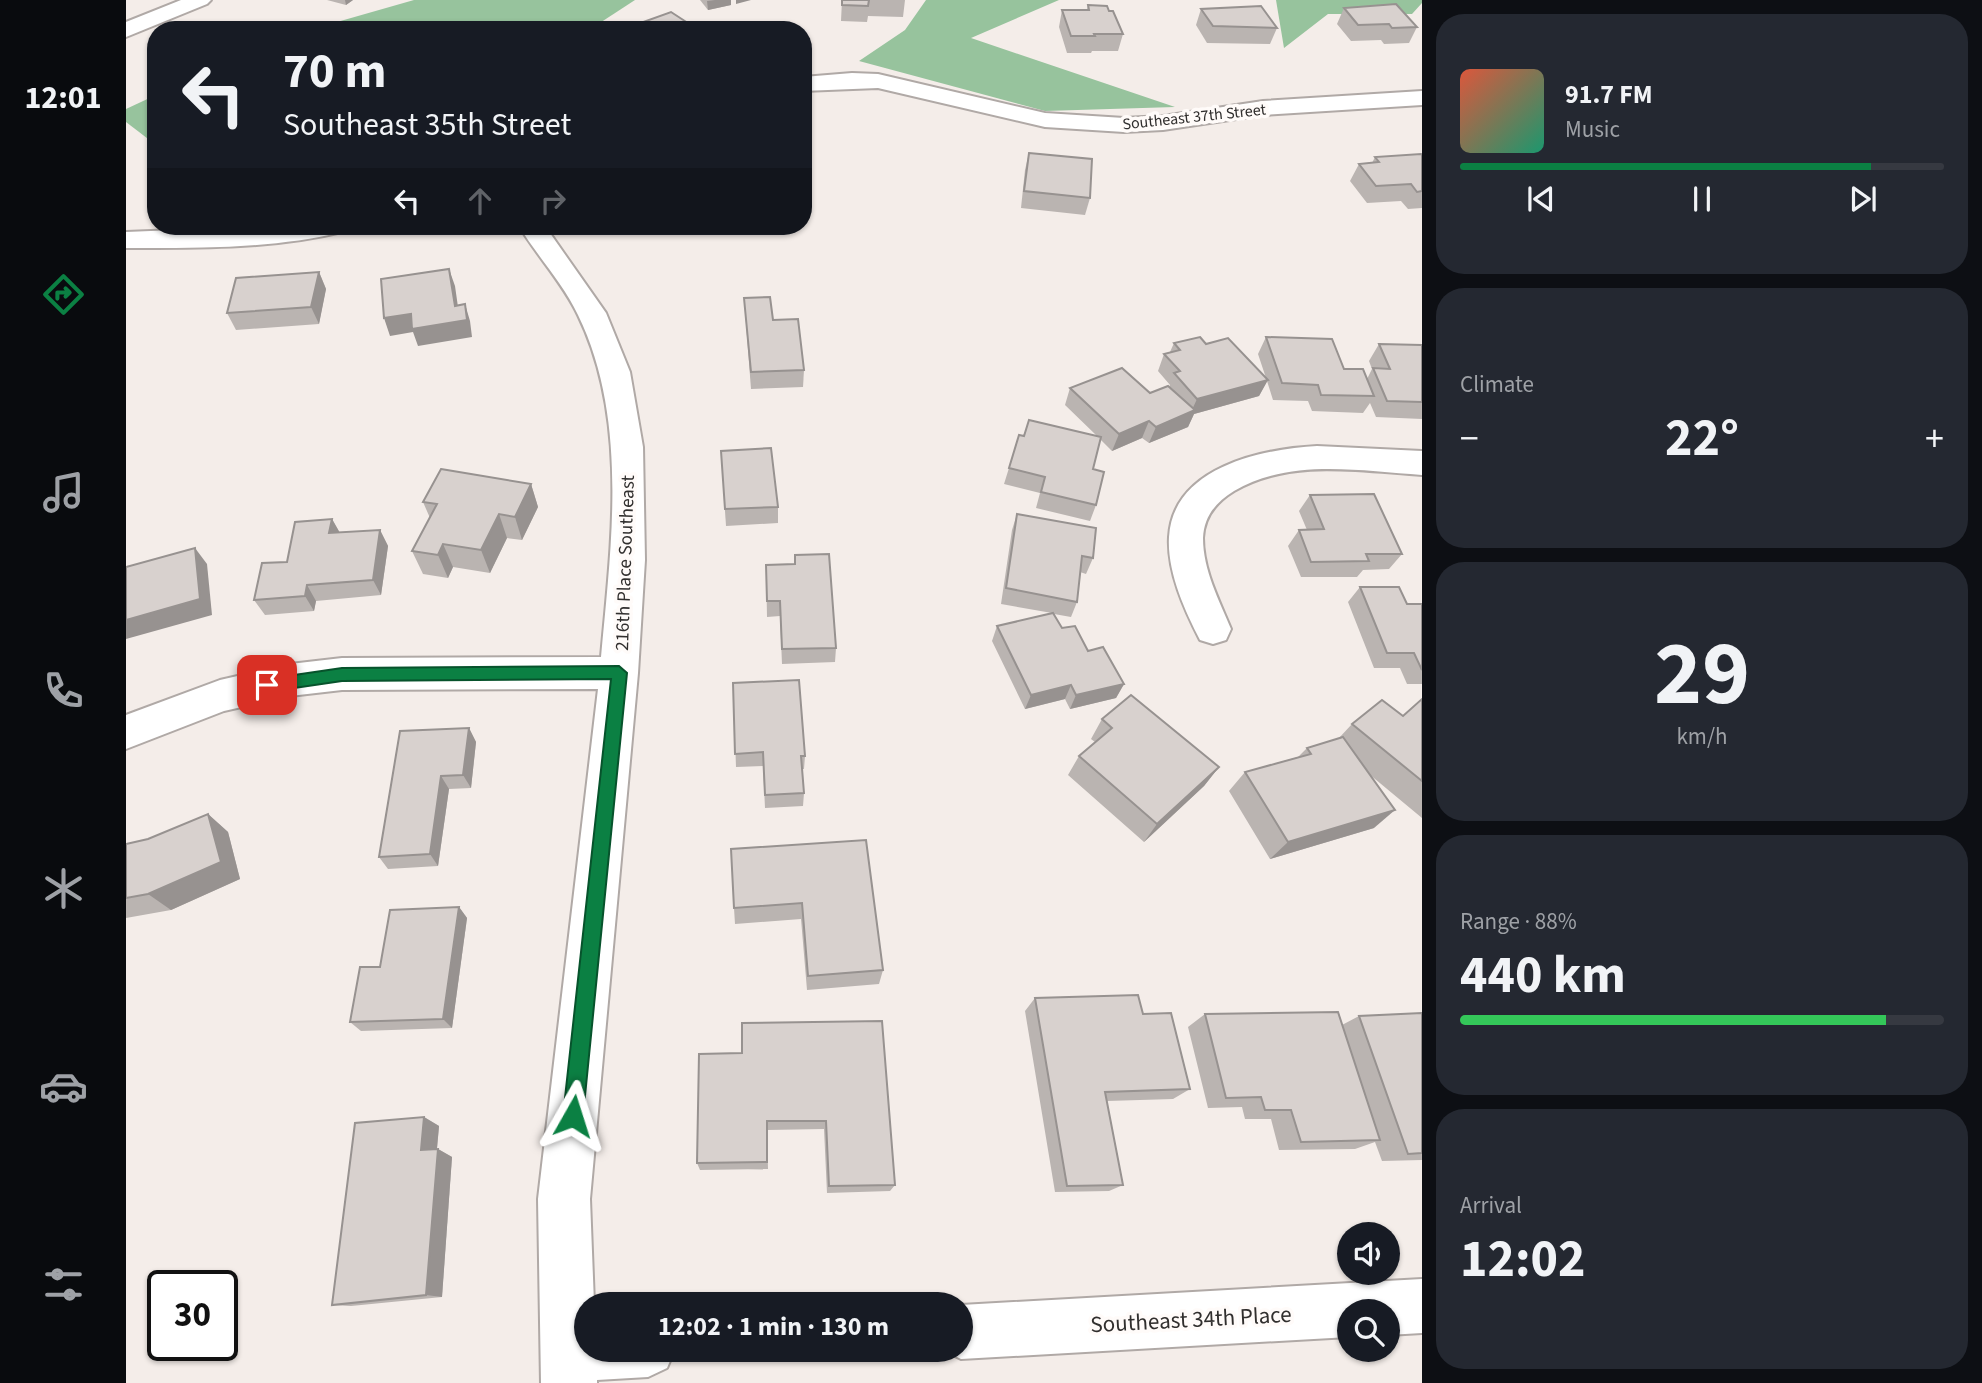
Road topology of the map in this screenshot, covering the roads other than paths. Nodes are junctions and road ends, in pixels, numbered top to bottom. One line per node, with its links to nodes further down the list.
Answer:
1 (200, 0): 3 (street)
2 (147, 21): 4 (street)
3 (148, 21)
4 (126, 30)
5 (812, 83): 6 (street, Southeast 37th Street)
6 (1422, 98)
7 (269, 235): 9 (street)
8 (538, 235): 12 (street, 216th Place Southeast)
9 (126, 240)
10 (1422, 463): 11 (street)
11 (1213, 629)
12 (619, 673): 13 (street); 17 (street, 216th Place Southeast)
13 (126, 732)
14 (1422, 1306): 15 (street, Southeast 34th Place)
15 (973, 1331)
16 (593, 1362): 17 (street)
17 (568, 1368)

